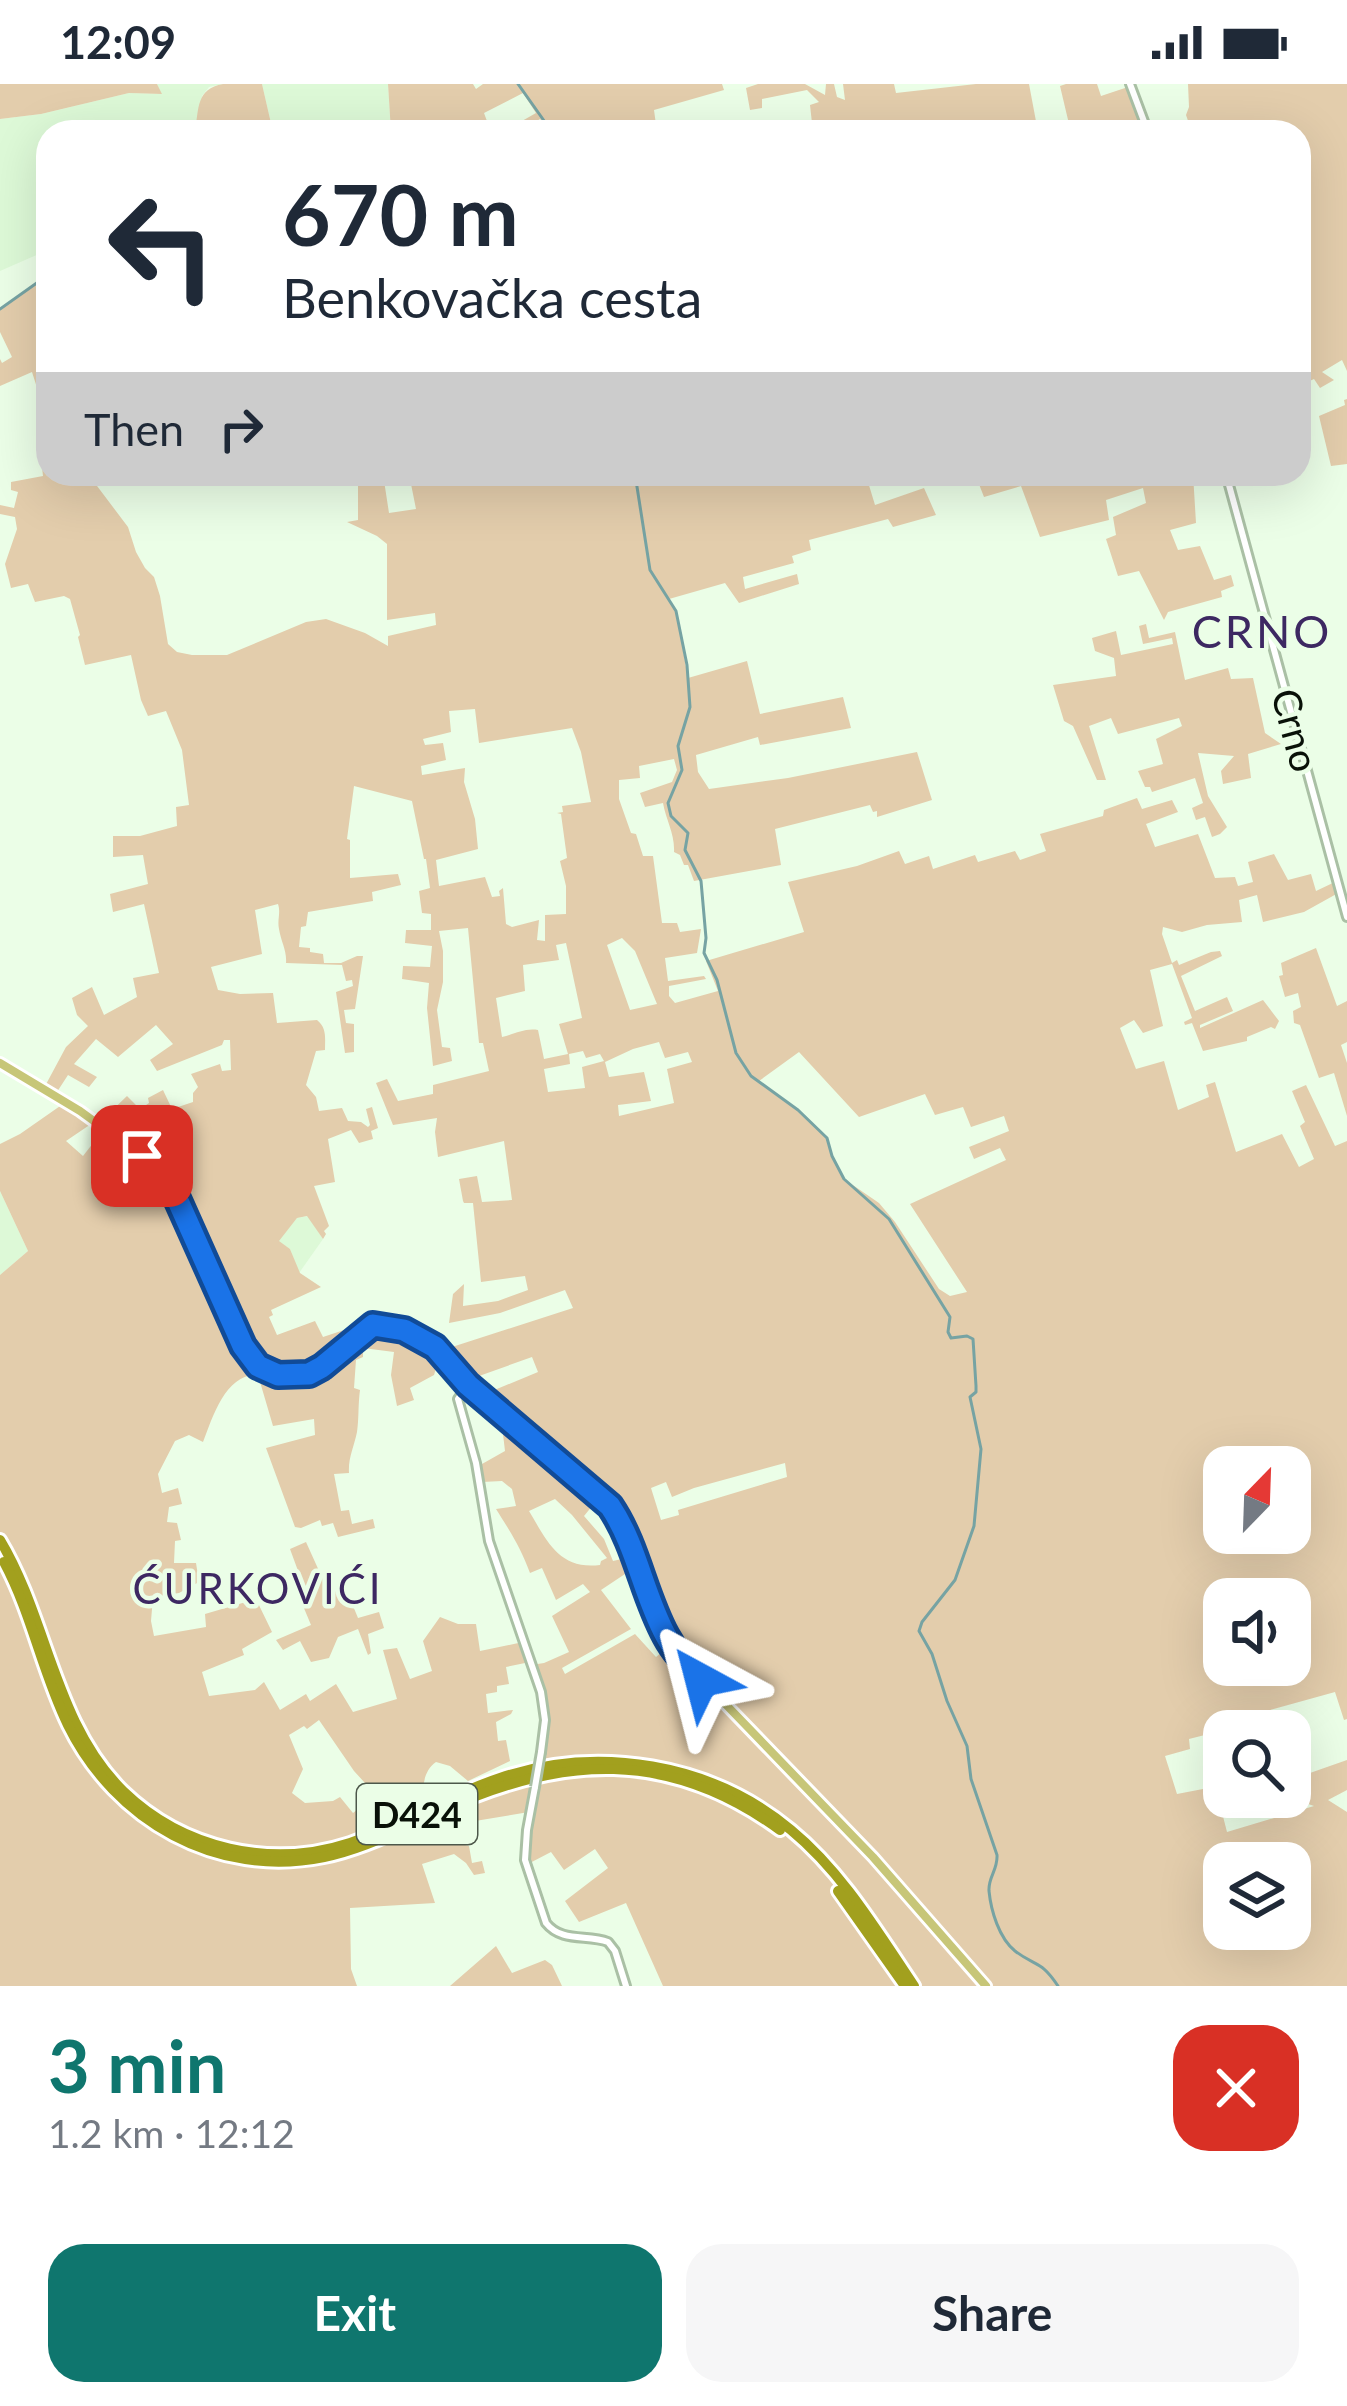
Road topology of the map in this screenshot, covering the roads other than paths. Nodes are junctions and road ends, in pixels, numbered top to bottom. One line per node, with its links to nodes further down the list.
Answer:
1 (1130, 84): 2 (street)
2 (1144, 120)
3 (1229, 486): 4 (street, Crno)
4 (1347, 917)
5 (0, 1063): 6 (main road)
6 (468, 1385): 9 (street, bridge); 11 (main road)
7 (0, 1540): 10 (highway, D424)
8 (0, 1554): 10 (highway, D424)
9 (626, 1986)
10 (909, 1986)
11 (986, 1986)

